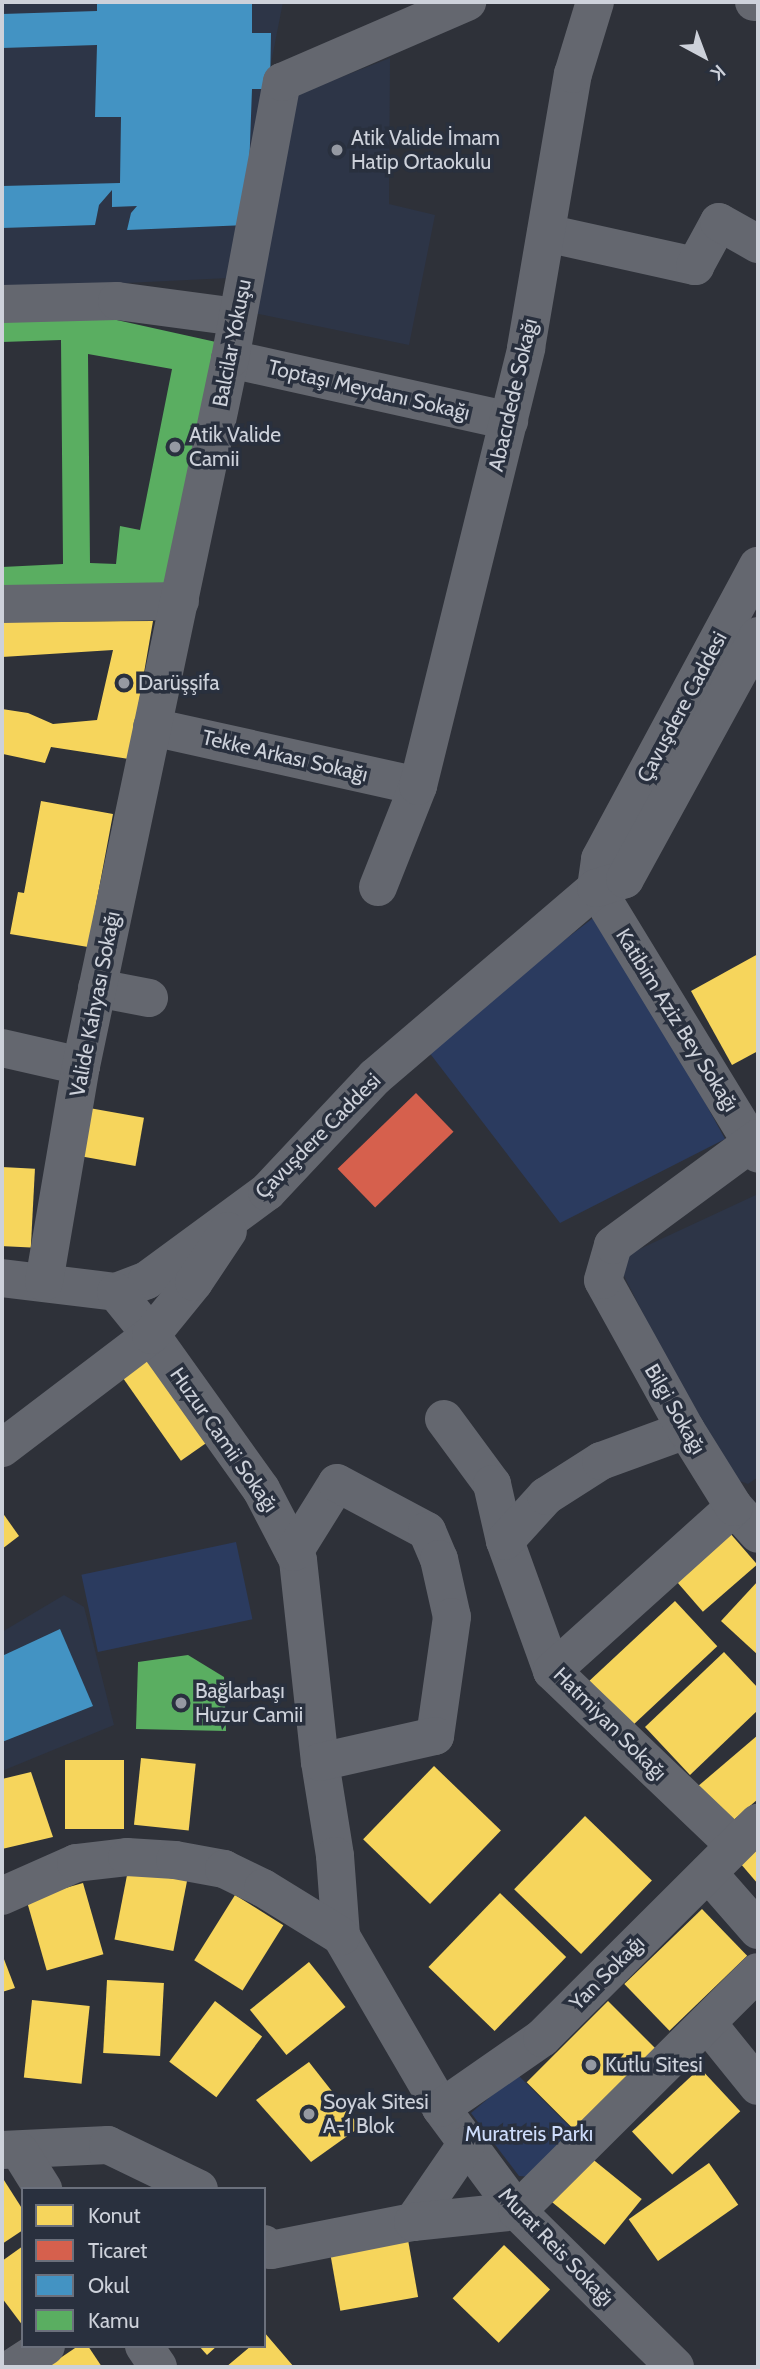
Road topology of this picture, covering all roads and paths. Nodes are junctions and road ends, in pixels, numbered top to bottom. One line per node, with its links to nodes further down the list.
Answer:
1 (467, 2): 6 (street, Balcilar Yokuşu)
2 (595, 2): 3 (street, Abacıdede Sokağı)
3 (546, 233): 4 (street); 8 (street, Abacıdede Sokağı)
4 (758, 244)
5 (2, 303): 6 (street)
6 (237, 317): 7 (street, Balcilar Yokuşu)
7 (230, 359): 8 (street, Toptaşı Meydanı Sokağı); 10 (street, Balcilar Yokuşu)
8 (509, 421): 14 (street, Abacıdede Sokağı)
9 (758, 566): 16 (street, Çavuşdere Caddesi)
10 (180, 601): 11 (street); 13 (street, Balcilar Yokuşu)
11 (2, 604)
12 (758, 636): 16 (street, Çavuşdere Caddesi)
13 (152, 727): 14 (street, Tekke Arkası Sokağı); 17 (street, Valide Kahyası Sokağı)
14 (418, 786): 15 (street, Abacıdede Sokağı)
15 (378, 887)
16 (596, 888): 21 (street, Katibim Aziz Bey Sokağı); 22 (street, Çavuşdere Caddesi)
17 (97, 988): 18 (street); 20 (street, Valide Kahyası Sokağı)
18 (149, 998)
19 (2, 1048): 20 (street)
20 (81, 1066): 24 (street, Valide Kahyası Sokağı)
21 (757, 1145): 28 (street, Bilgi Sokağı)
22 (240, 1212): 25 (street, Çavuşdere Caddesi); 26 (street)
23 (2, 1278): 24 (street, Çavuşdere Caddesi)
24 (44, 1282): 25 (street, Çavuşdere Caddesi)
25 (116, 1292): 26 (street, Huzur Camii Sokağı)
26 (151, 1335): 29 (street); 32 (street, Huzur Camii Sokağı)
27 (444, 1419): 31 (street, Hatmiyan Sokağı)
28 (686, 1430): 30 (street, Bilgi Sokağı); 31 (street)
29 (2, 1448)
30 (746, 1520): 33 (street, Bilgi Sokağı)
31 (505, 1541): 33 (street, Hatmiyan Sokağı)
32 (294, 1552): 34 (street, Huzur Camii Sokağı); 34 (street)
33 (552, 1671): 35 (street, Hatmiyan Sokağı)
34 (320, 1762): 39 (street, Huzur Camii Sokağı)
35 (746, 1834): 36 (street, Yan Sokağı)
36 (708, 1873): 38 (street); 43 (street, Yan Sokağı)
37 (2, 1895): 39 (street)
38 (758, 1930)
39 (341, 1936): 43 (street, Murat Reis Sokağı)
40 (758, 1972): 41 (street)
41 (707, 2023): 42 (street); 48 (street)
42 (758, 2086)
43 (441, 2108): 44 (street, Murat Reis Sokağı)
44 (466, 2145): 48 (street, Murat Reis Sokağı); 49 (street)
45 (11, 2151): 46 (street); 47 (street)
46 (41, 2187)
47 (195, 2187)
48 (517, 2211): 49 (street); 55 (street, Murat Reis Sokağı)
49 (413, 2222): 50 (street)
50 (266, 2245)
51 (43, 2348): 53 (street)
52 (145, 2348): 54 (street)
53 (14, 2367)
54 (158, 2367)
55 (675, 2367)

